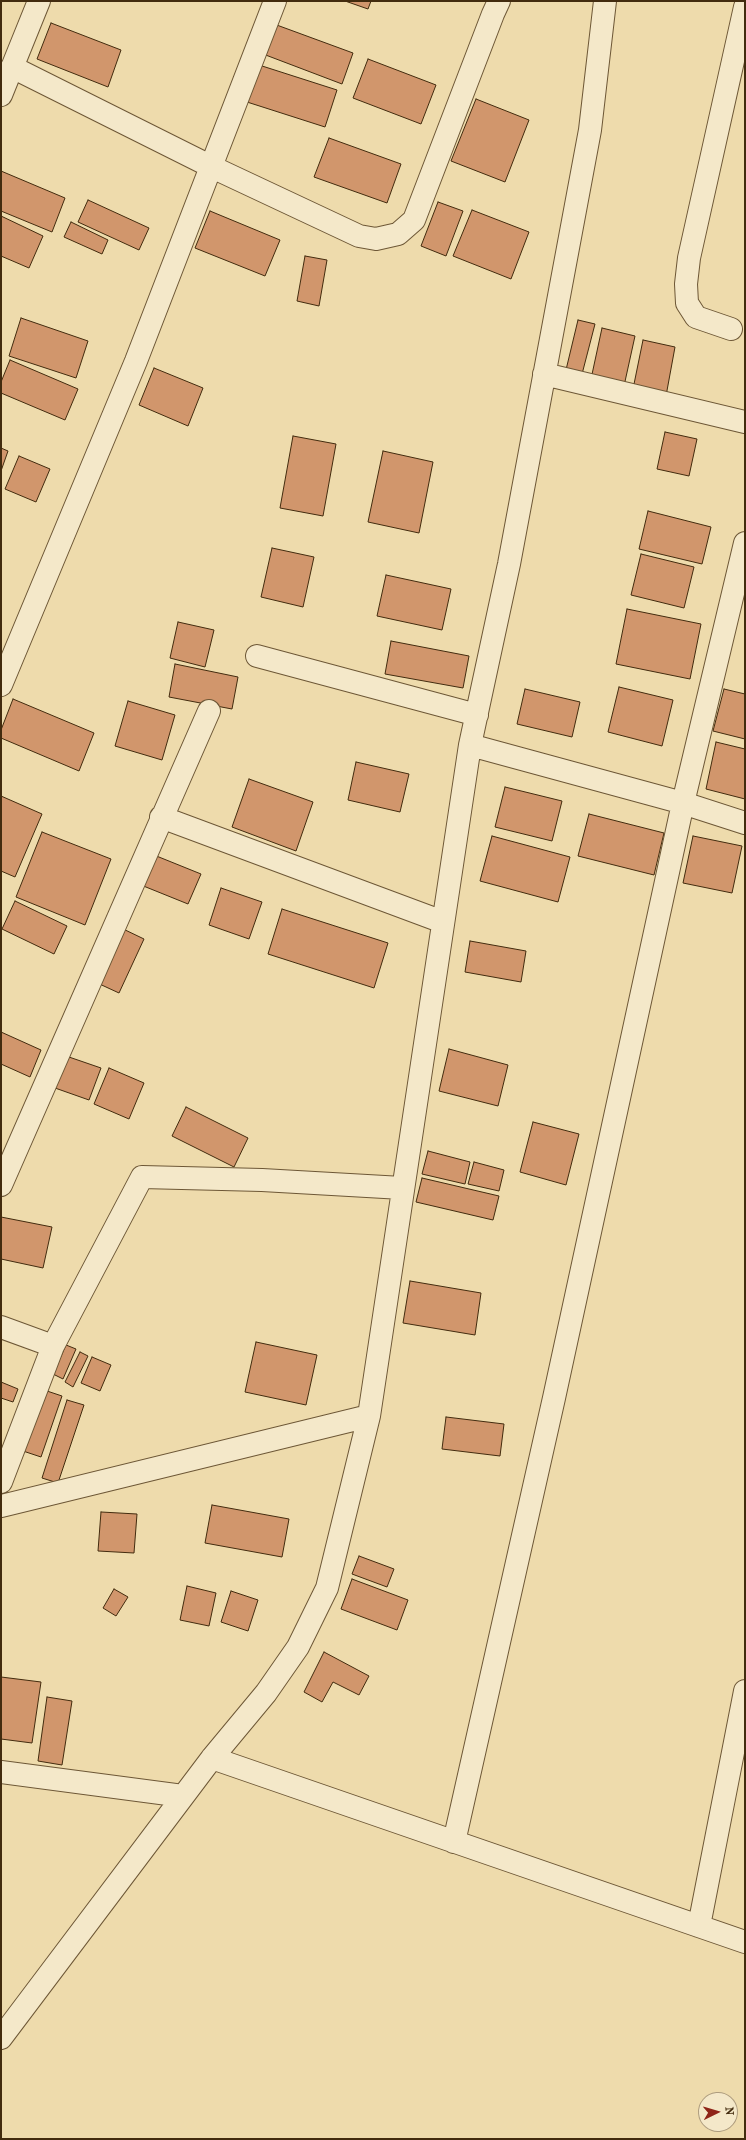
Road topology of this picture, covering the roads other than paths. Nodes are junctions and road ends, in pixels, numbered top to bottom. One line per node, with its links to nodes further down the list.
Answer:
1 (40, 1): 6 (street)
2 (275, 1): 8 (street)
3 (499, 1): 8 (street)
4 (605, 1): 10 (street)
5 (745, 7): 9 (street)
6 (12, 67): 7 (street); 8 (street)
7 (1, 95)
8 (212, 167): 14 (street)
9 (731, 329)
10 (544, 374): 11 (street); 16 (street)
11 (745, 422)
12 (745, 543): 18 (street)
13 (257, 656): 16 (street)
14 (1, 685)
15 (208, 711): 19 (street)
16 (477, 715): 17 (street)
17 (470, 745): 18 (street); 21 (street)
18 (683, 803): 20 (street); 33 (street)
19 (161, 817): 21 (street); 22 (street)
20 (745, 823)
21 (443, 922): 23 (street)
22 (1, 1185)
23 (402, 1188): 25 (street); 26 (street)
24 (1, 1327): 25 (street)
25 (53, 1346): 27 (street)
26 (369, 1416): 28 (street); 30 (street)
27 (1, 1482)
28 (1, 1506)
29 (745, 1692): 34 (street)
30 (212, 1758): 32 (street); 33 (street)
31 (1, 1772): 32 (street)
32 (183, 1796): 36 (street)
33 (454, 1842): 34 (street)
34 (699, 1926): 35 (street)
35 (745, 1942)
36 (8, 2019): 37 (street)
37 (1, 2038)

